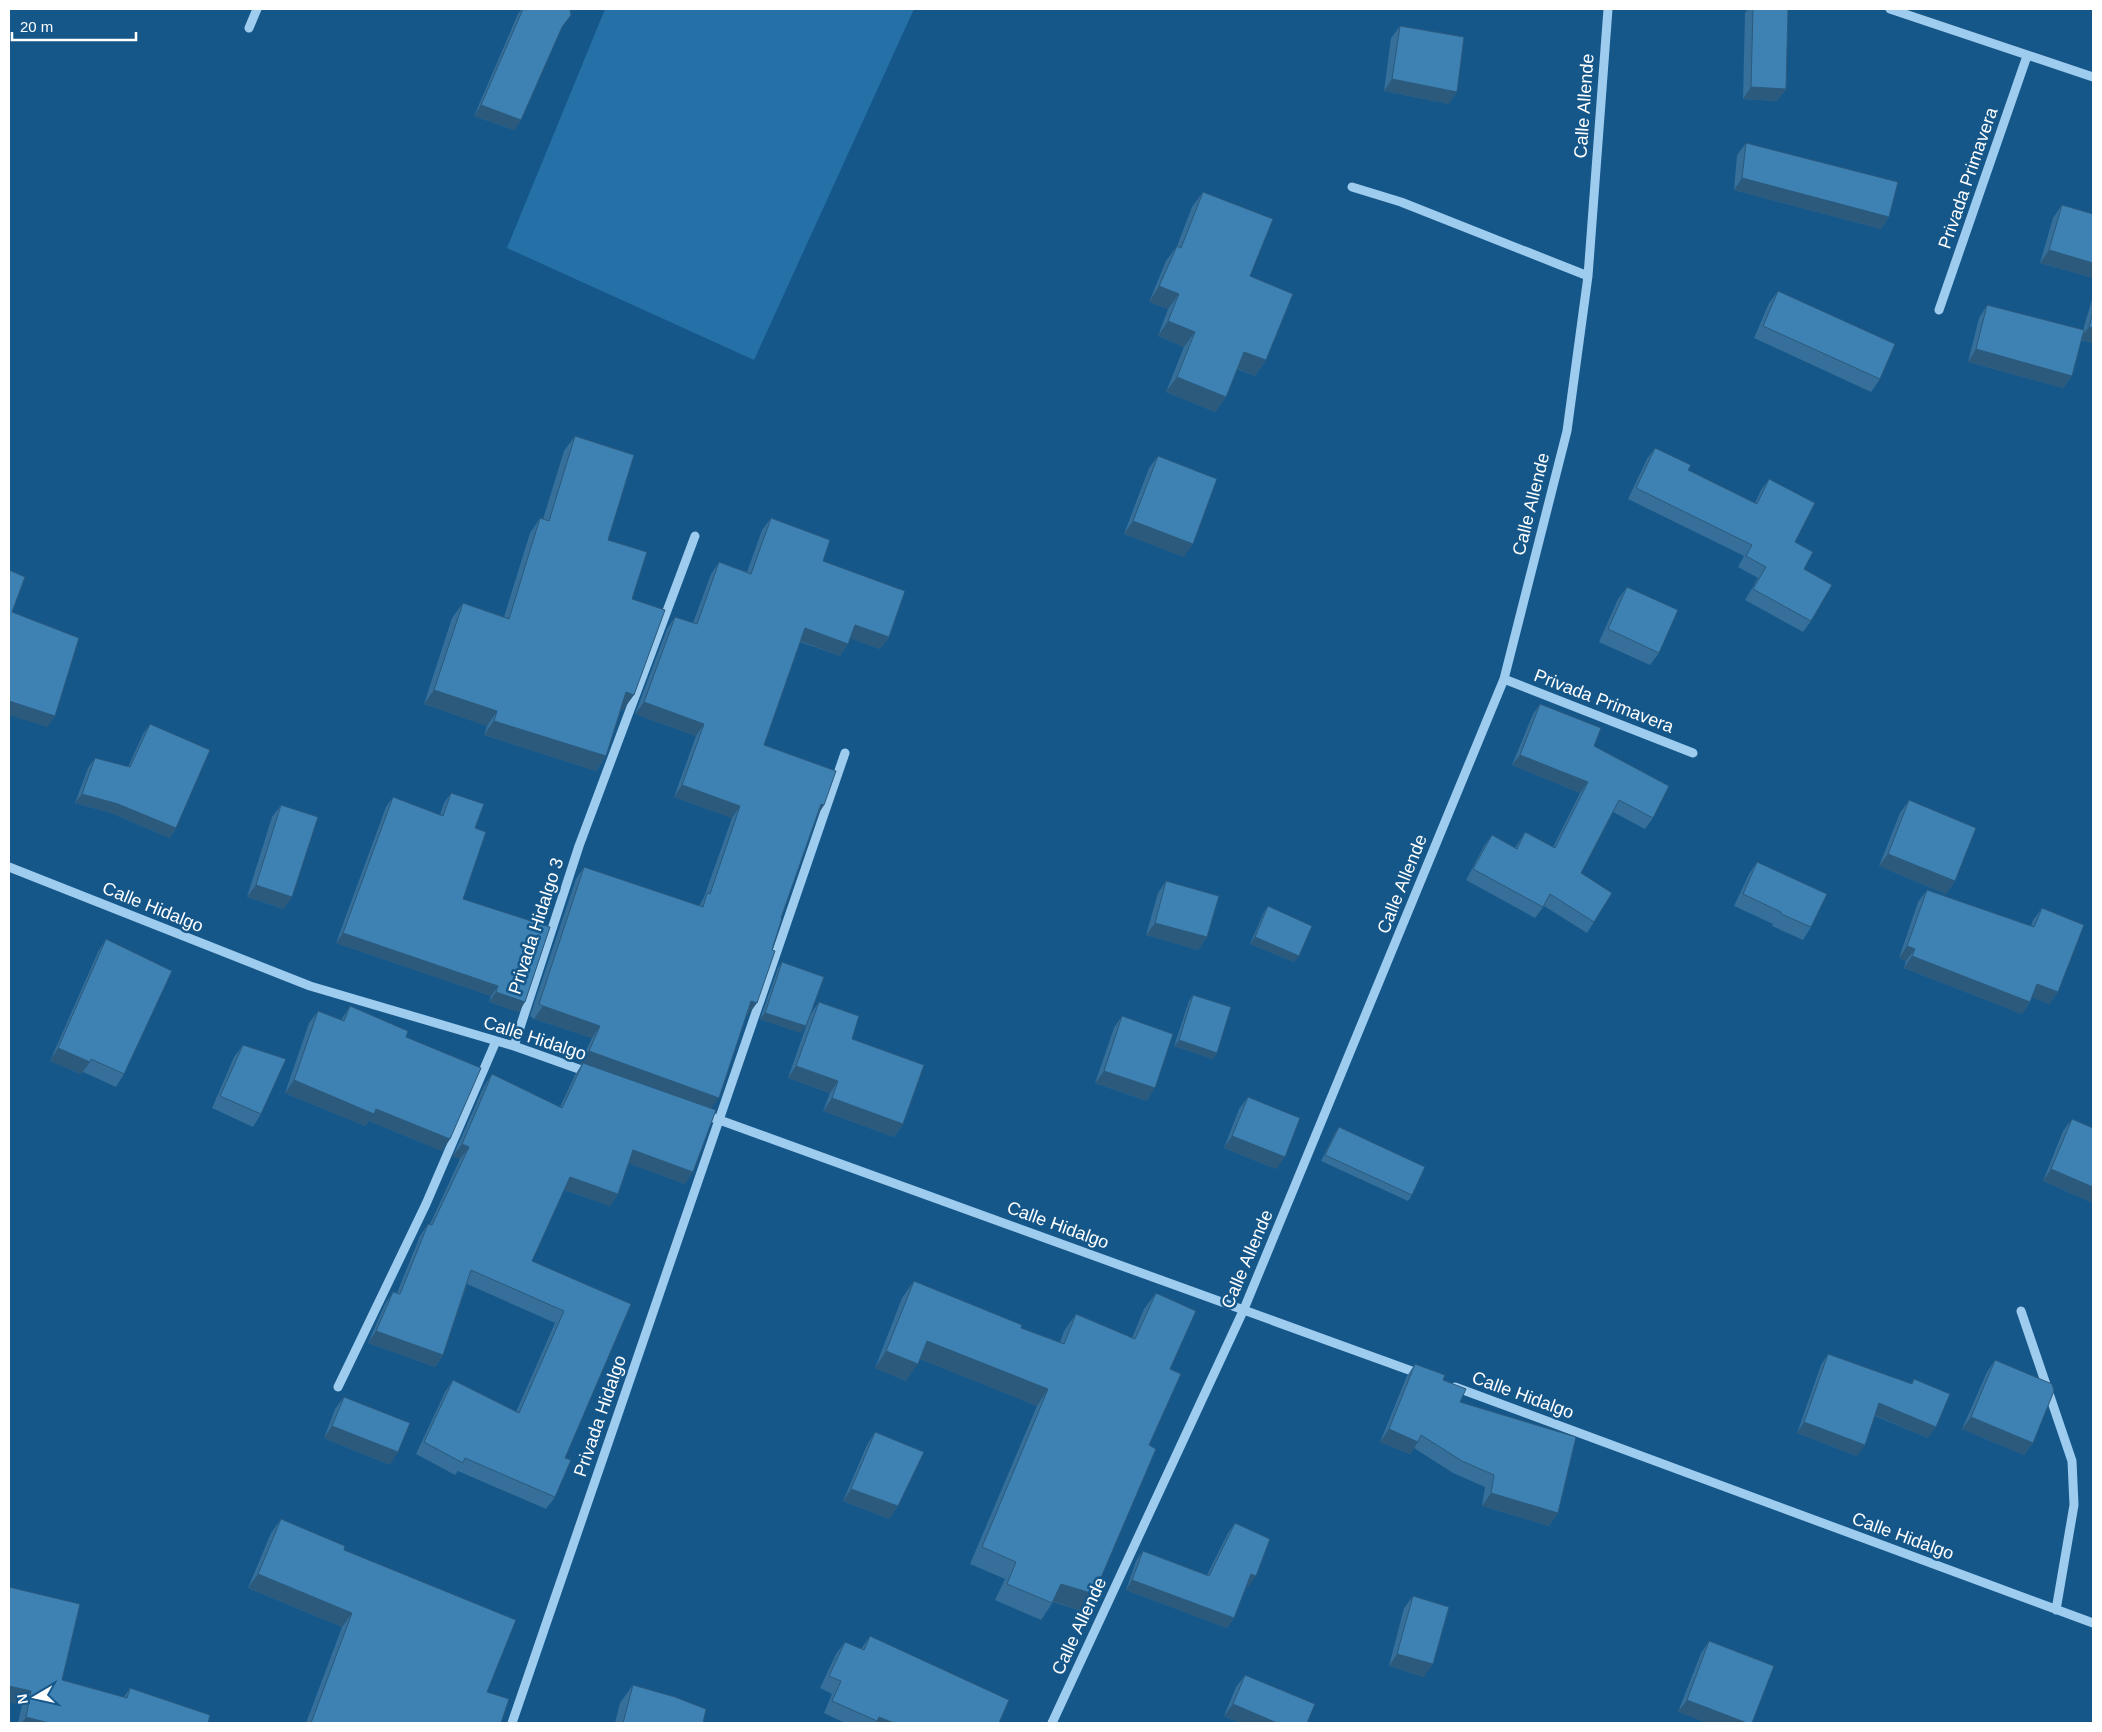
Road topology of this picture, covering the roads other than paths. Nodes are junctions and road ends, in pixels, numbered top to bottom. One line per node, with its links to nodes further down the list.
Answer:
1 (257, 9): 4 (street)
2 (1608, 9): 8 (street, Calle Allende)
3 (1890, 9): 5 (street)
4 (249, 28)
5 (2027, 56): 6 (street); 9 (street, Privada Primavera)
6 (2093, 77)
7 (1352, 187): 8 (street)
8 (1588, 276): 11 (street, Calle Allende)
9 (1939, 310)
10 (695, 536): 16 (street, Privada Hidalgo 3)
11 (1504, 679): 13 (street, Privada Primavera); 20 (street, Calle Allende)
12 (845, 753): 19 (street, Privada Hidalgo)
13 (1693, 753)
14 (9, 867): 15 (street, Calle Hidalgo)
15 (496, 1040): 16 (street, Calle Hidalgo); 24 (street)
16 (514, 1046): 17 (street, Calle Hidalgo)
17 (598, 1076)
18 (692, 1110): 19 (street, Calle Hidalgo)
19 (720, 1120): 20 (street, Calle Hidalgo); 27 (street, Privada Hidalgo)
20 (1244, 1309): 22 (street, Calle Hidalgo); 28 (street, Calle Allende)
21 (2021, 1311): 25 (street)
22 (1431, 1378)
23 (1450, 1385): 25 (street, Calle Hidalgo)
24 (338, 1386)
25 (2056, 1610): 26 (street, Calle Hidalgo)
26 (2093, 1623)
27 (512, 1723)
28 (1052, 1723)

